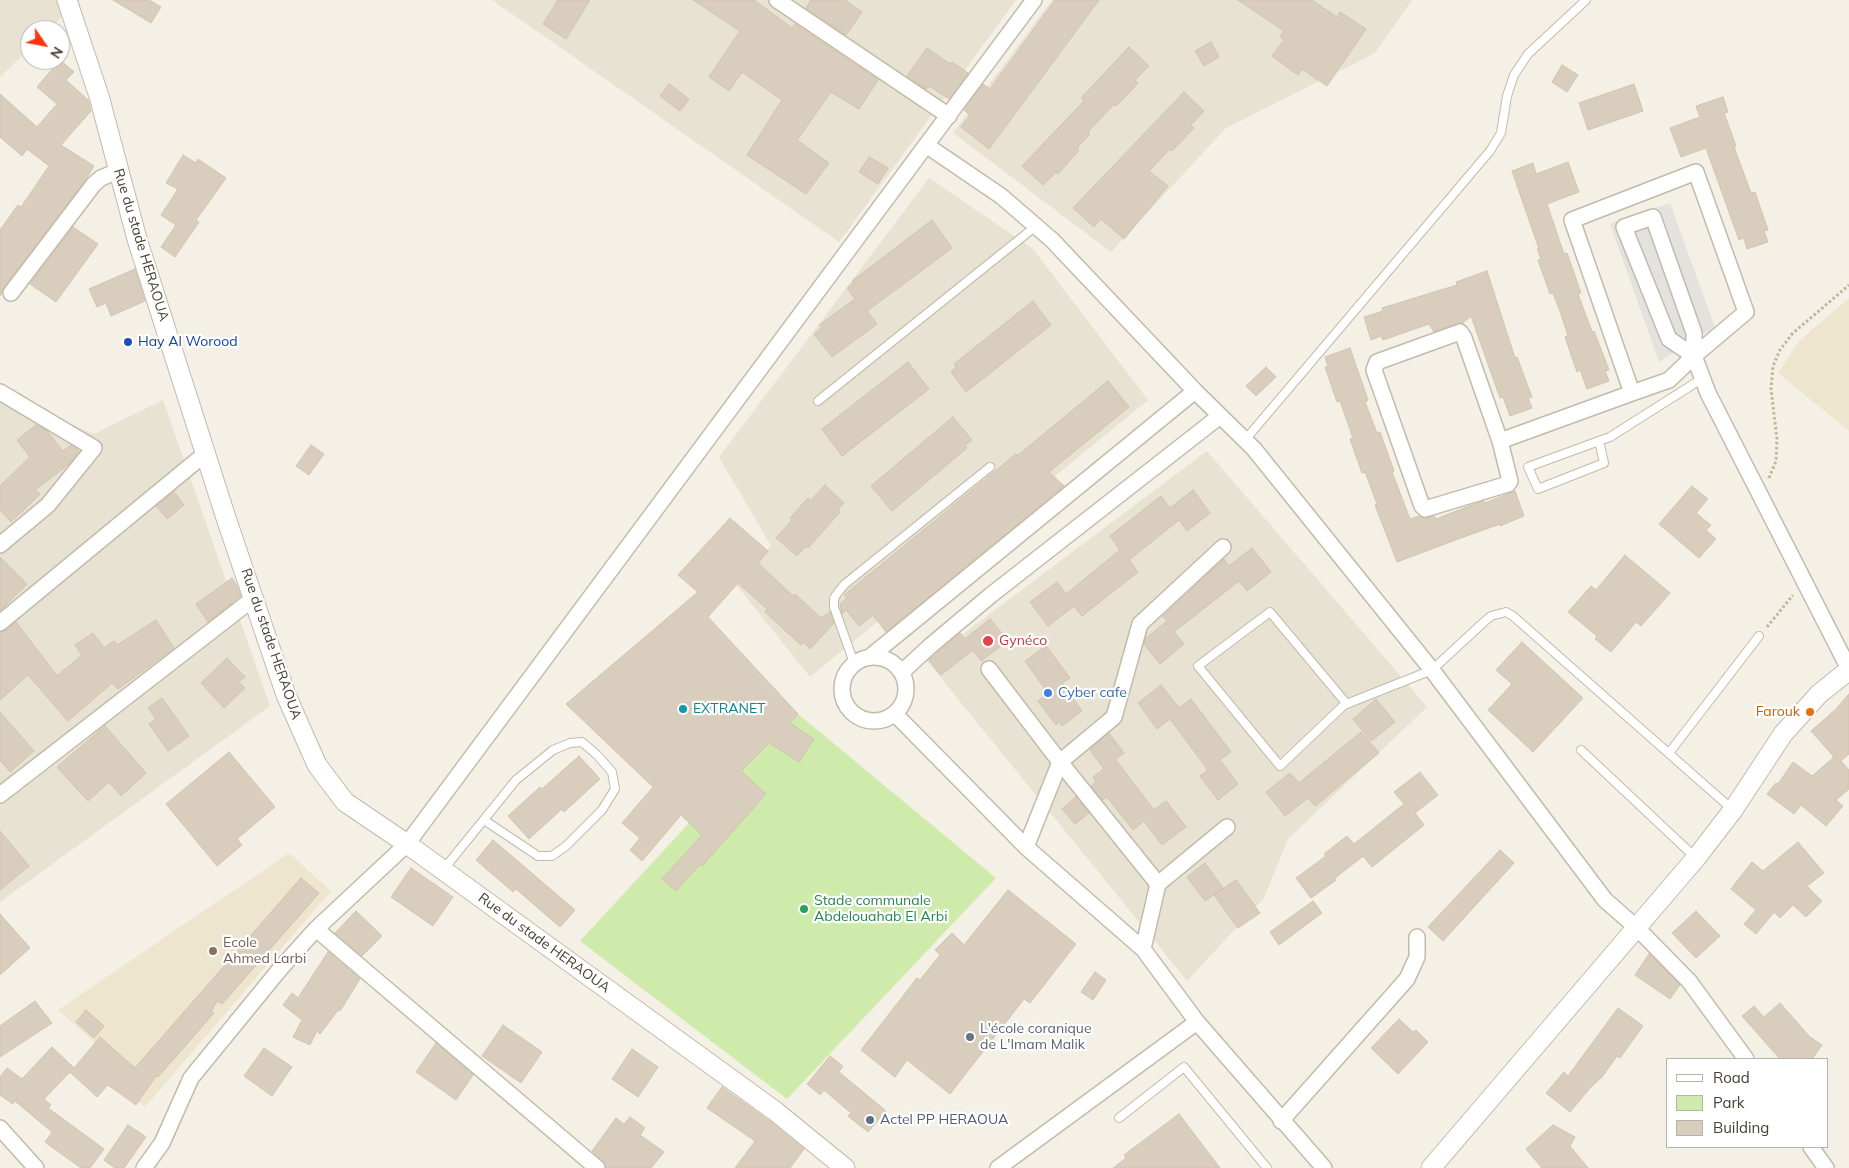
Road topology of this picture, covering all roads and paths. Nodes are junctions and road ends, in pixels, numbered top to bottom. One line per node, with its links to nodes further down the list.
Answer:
1 (67, 0): 7 (street, Rue du stade HERAOUA)
2 (777, 0): 5 (street)
3 (1034, 0): 5 (street)
4 (1586, 0): 18 (lane)
5 (949, 116): 6 (street)
6 (926, 145): 8 (street); 45 (street)
7 (118, 171): 10 (street); 21 (street, Rue du stade HERAOUA)
8 (1036, 226): 13 (street); 16 (lane)
9 (1849, 285): 23 (path)
10 (10, 293)
11 (1694, 356): 11 (street); 12 (street); 15 (street); 15 (street)
12 (1702, 378): 20 (lane); 23 (street)
13 (1195, 391): 17 (street); 30 (street)
14 (0, 392): 24 (street)
15 (1632, 393): 19 (street)
16 (818, 401)
17 (1220, 416): 18 (street); 35 (street)
18 (1245, 440): 33 (street)
19 (1500, 440): 19 (street)
20 (1599, 441): 20 (lane)
21 (206, 453): 27 (street, Rue du stade HERAOUA); 28 (street)
22 (990, 467): 31 (lane)
23 (1761, 498): 26 (street)
24 (0, 545)
25 (1223, 547): 40 (street)
26 (1804, 581): 29 (path); 34 (street)
27 (254, 598): 41 (street); 45 (street, Rue du stade HERAOUA)
28 (0, 623)
29 (1759, 636): 39 (lane)
30 (871, 656): 31 (street); 35 (street)
31 (854, 663): 37 (street)
32 (989, 669): 40 (street)
33 (1432, 670): 36 (lane); 39 (lane); 50 (street)
34 (1849, 670): 42 (street)
35 (902, 672): 37 (street)
36 (1346, 703)
37 (895, 714): 46 (street)
38 (1581, 750): 47 (lane)
39 (1669, 753): 42 (lane)
40 (1060, 762): 46 (street); 49 (street)
41 (0, 795)
42 (1733, 810): 47 (street)
43 (484, 820): 43 (lane); 48 (lane)
44 (1227, 827): 49 (street)
45 (407, 844): 48 (street, Rue du stade HERAOUA); 51 (street)
46 (1026, 847): 53 (street)
47 (1696, 858): 50 (street)
48 (443, 870): 63 (street, Rue du stade HERAOUA)
49 (1158, 884): 53 (street)
50 (1637, 928): 55 (street); 67 (street)
51 (316, 929): 61 (street); 62 (street)
52 (1416, 937): 57 (street)
53 (1143, 949): 54 (street)
54 (1197, 1022): 57 (street); 64 (street)
55 (1745, 1058)
56 (1119, 1118): 65 (lane)
57 (1281, 1121): 66 (street)
58 (0, 1128): 60 (street)
59 (1812, 1148): 68 (street)
60 (36, 1168)
61 (144, 1168)
62 (597, 1168)
63 (845, 1168)
64 (998, 1168)
65 (1267, 1168)
66 (1324, 1168)
67 (1431, 1168)
68 (1826, 1168)

